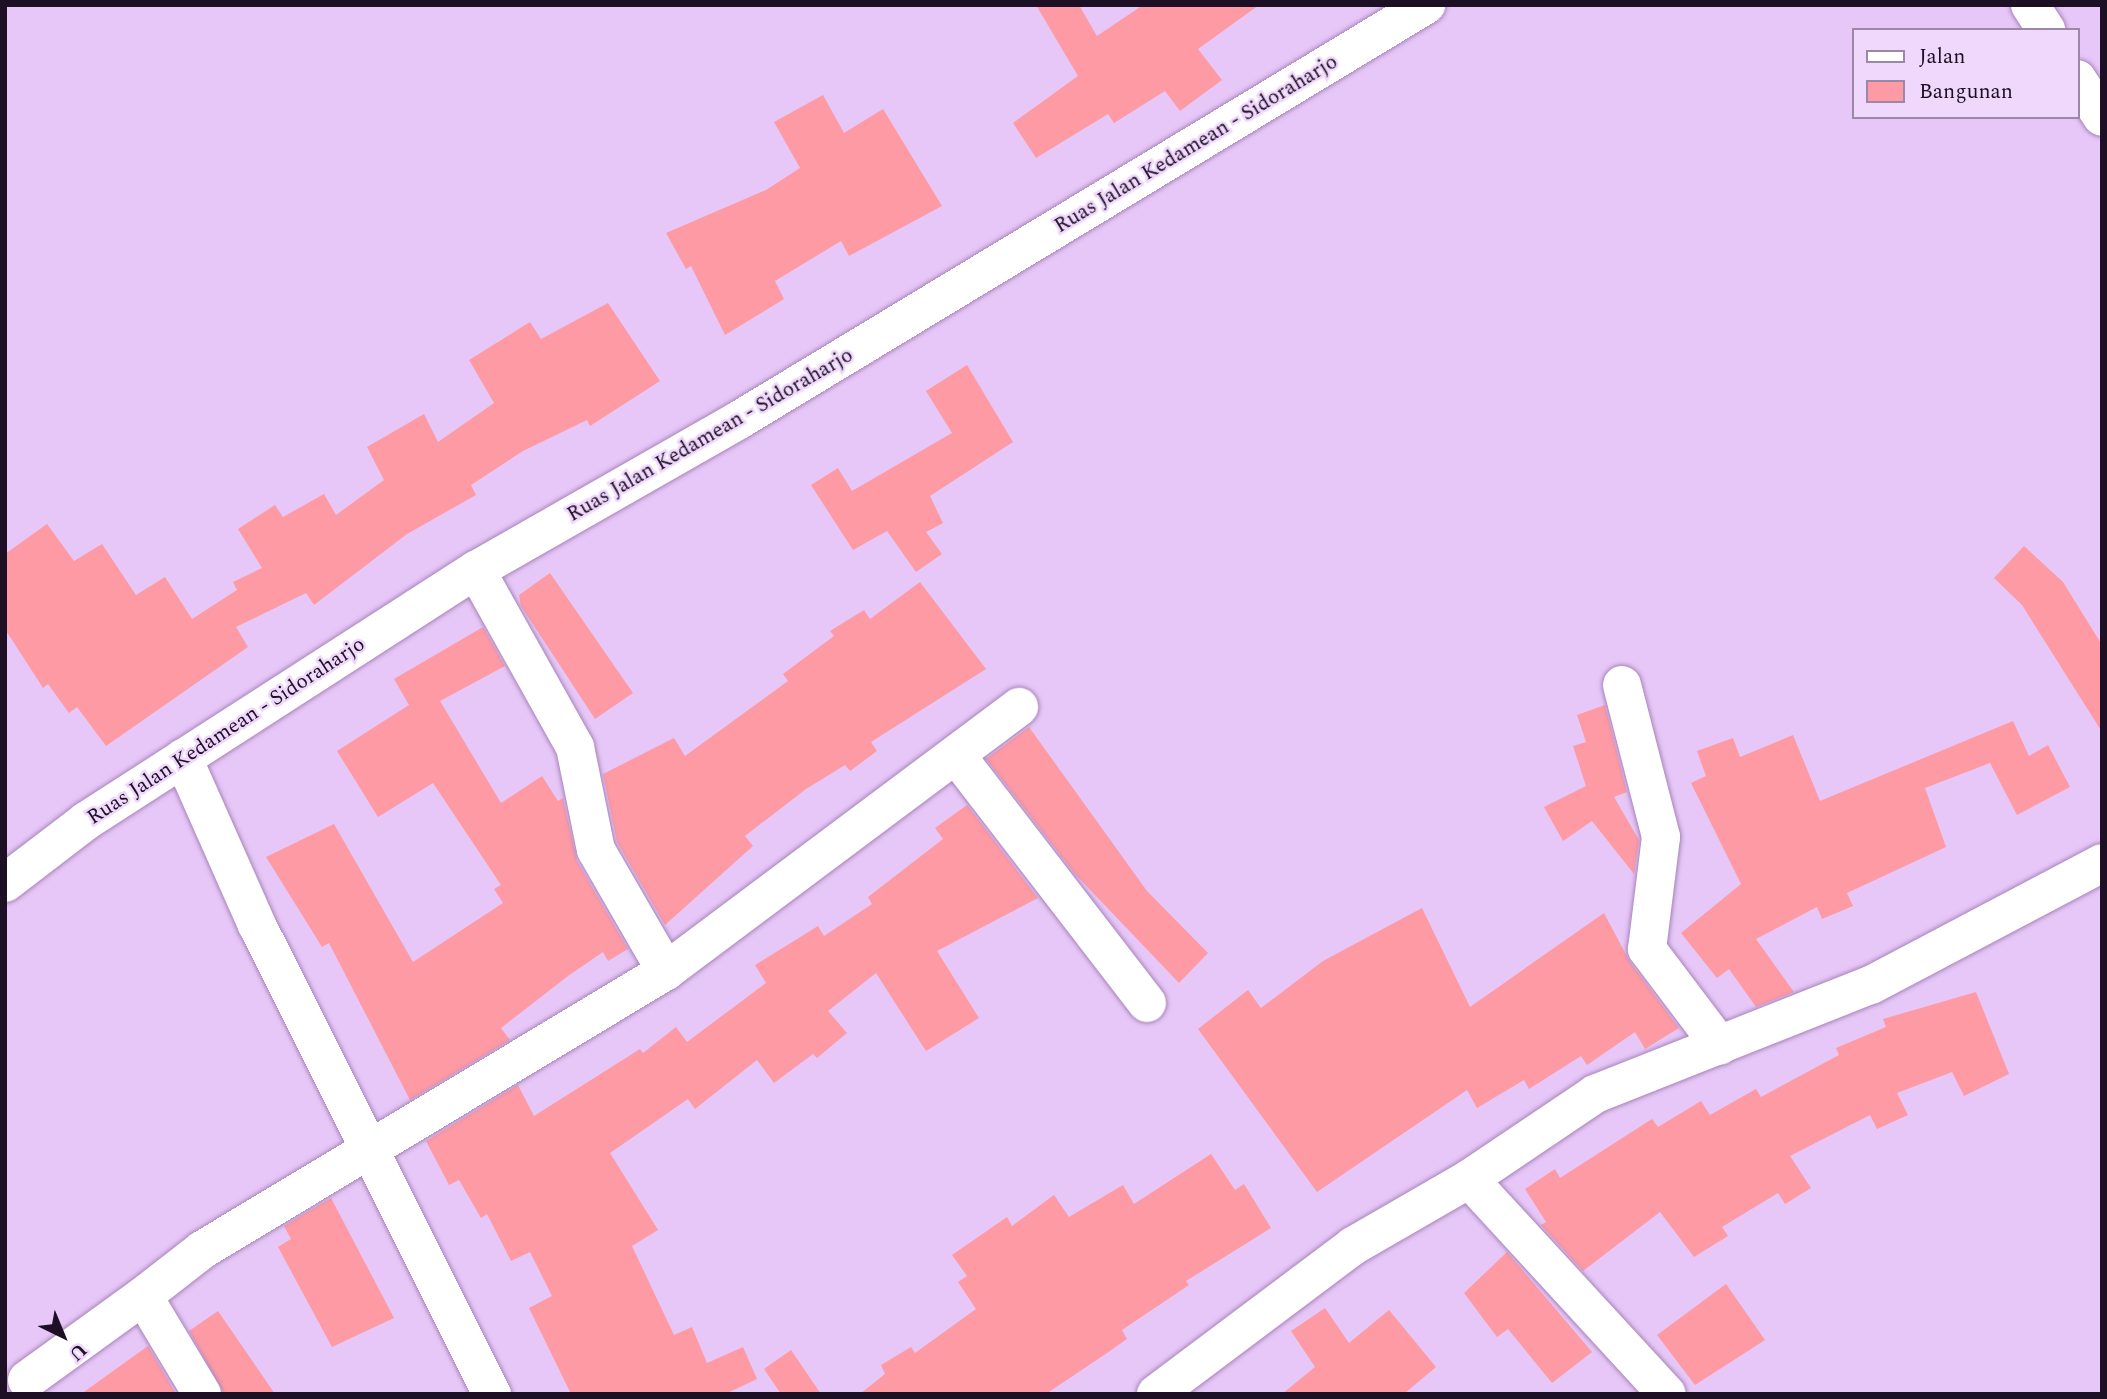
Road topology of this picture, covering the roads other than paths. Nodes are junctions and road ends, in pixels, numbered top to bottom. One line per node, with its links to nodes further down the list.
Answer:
1 (1426, 5): 6 (street, Ruas Jalan Kedamean - Sidoraharjo)
2 (2030, 5): 3 (street)
3 (2045, 28)
4 (2079, 82): 5 (street)
5 (2102, 117)
6 (476, 570): 10 (street, Ruas Jalan Kedamean - Sidoraharjo); 13 (street)
7 (1622, 685): 15 (street)
8 (1019, 707): 9 (street)
9 (956, 755): 13 (street); 14 (street)
10 (183, 758): 12 (street, Ruas Jalan Kedamean - Sidoraharjo); 16 (street)
11 (2102, 863): 15 (street)
12 (5, 883)
13 (666, 971): 16 (street)
14 (1147, 1003)
15 (1720, 1046): 17 (street)
16 (367, 1148): 18 (street); 21 (street)
17 (1469, 1179): 22 (street); 23 (street)
18 (143, 1296): 19 (street); 20 (street)
19 (27, 1380)
20 (202, 1394)
21 (492, 1394)
22 (1156, 1394)
23 (1667, 1394)

